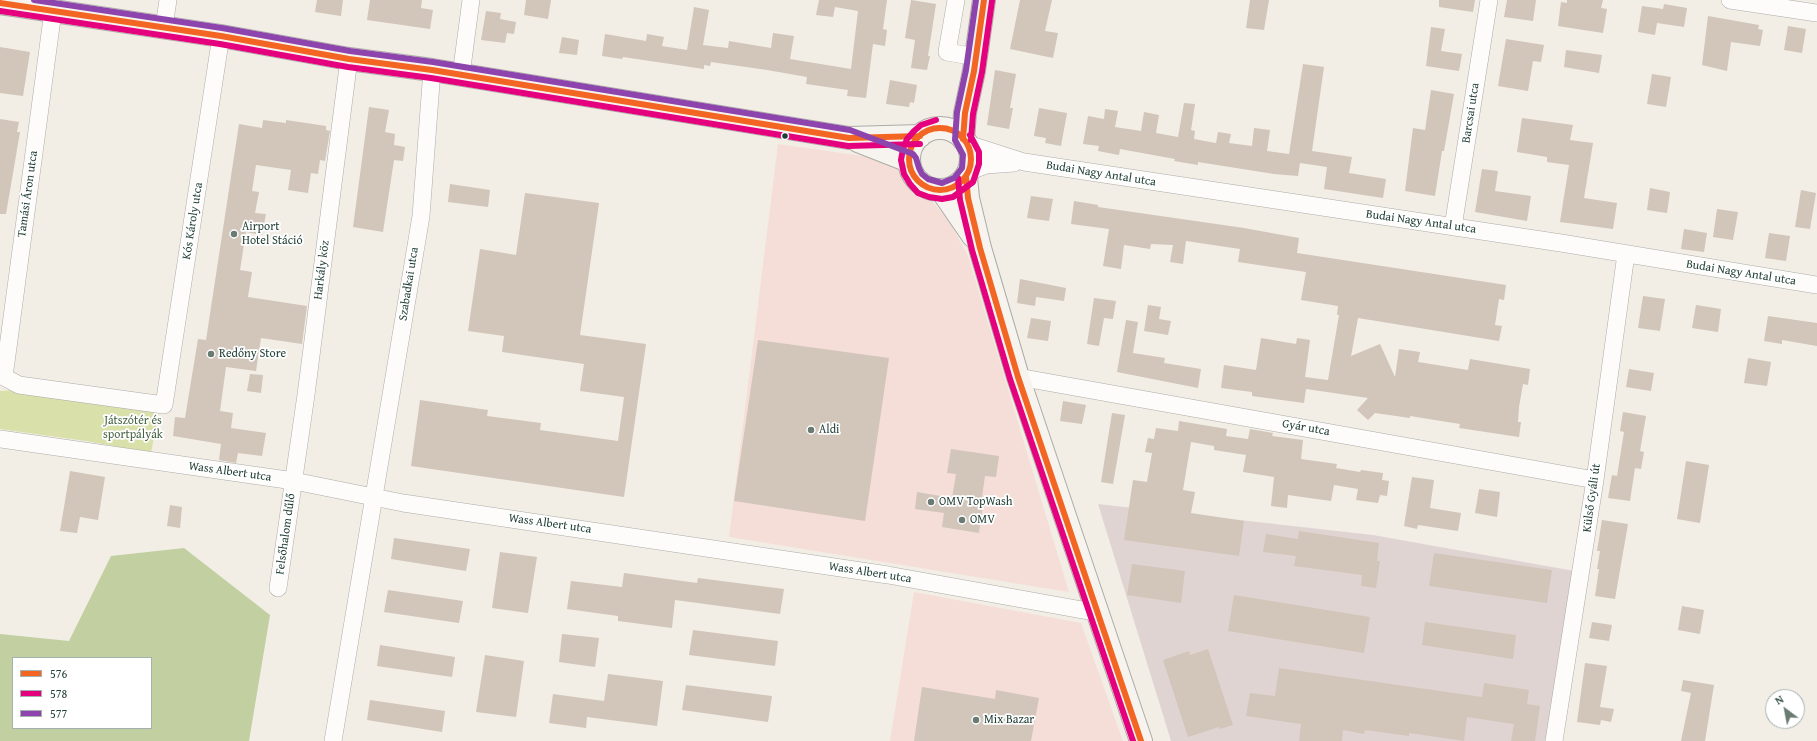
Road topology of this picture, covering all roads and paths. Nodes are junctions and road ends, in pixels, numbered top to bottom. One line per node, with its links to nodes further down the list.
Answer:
1 (168, 0): 10 (street)
2 (471, 0): 15 (street)
3 (956, 0): 13 (street)
4 (984, 0): 13 (main road)
5 (1489, 0): 23 (street, Barcsai utca)
6 (1730, 0): 9 (street)
7 (0, 3): 8 (main road)
8 (53, 11): 10 (main road); 28 (street, Tamási Áron utca)
9 (1817, 13)
10 (164, 27): 11 (main road)
11 (221, 36): 12 (main road); 28 (street, Kós Károly utca)
12 (349, 59): 14 (main road); 31 (street, Harkály köz)
13 (975, 64): 16 (main road); 18 (main road)
14 (432, 70): 15 (main road); 32 (street, Szabadkai utca)
15 (461, 75): 17 (main road)
16 (929, 132): 17 (main road); 18 (main road); 19 (main road)
17 (849, 138): 19 (main road)
18 (966, 142): 20 (street, Budai Nagy Antal utca); 21 (main road)
19 (909, 161): 22 (main road)
20 (1024, 162): 21 (street, Budai Nagy Antal utca); 23 (street, Budai Nagy Antal utca)
21 (968, 174): 22 (main road); 24 (main road)
22 (942, 191): 24 (main road)
23 (1454, 227): 25 (street, Budai Nagy Antal utca)
24 (980, 248): 27 (main road)
25 (1626, 254): 26 (street, Budai Nagy Antal utca); 30 (street, Külső Gyáli út)
26 (1817, 285)
27 (1018, 376): 30 (street, Gyár utca); 34 (main road)
28 (164, 405)
29 (0, 440): 31 (street, Wass Albert utca)
30 (1594, 480): 37 (street, Külső Gyáli út)
31 (294, 481): 32 (street, Wass Albert utca); 33 (street, Felsőhalom dűlő)
32 (374, 496): 34 (street, Wass Albert utca); 35 (street, Szabadkai utca)
33 (278, 588)
34 (1099, 613): 36 (main road)
35 (333, 741)
36 (1142, 741)
37 (1554, 741)

